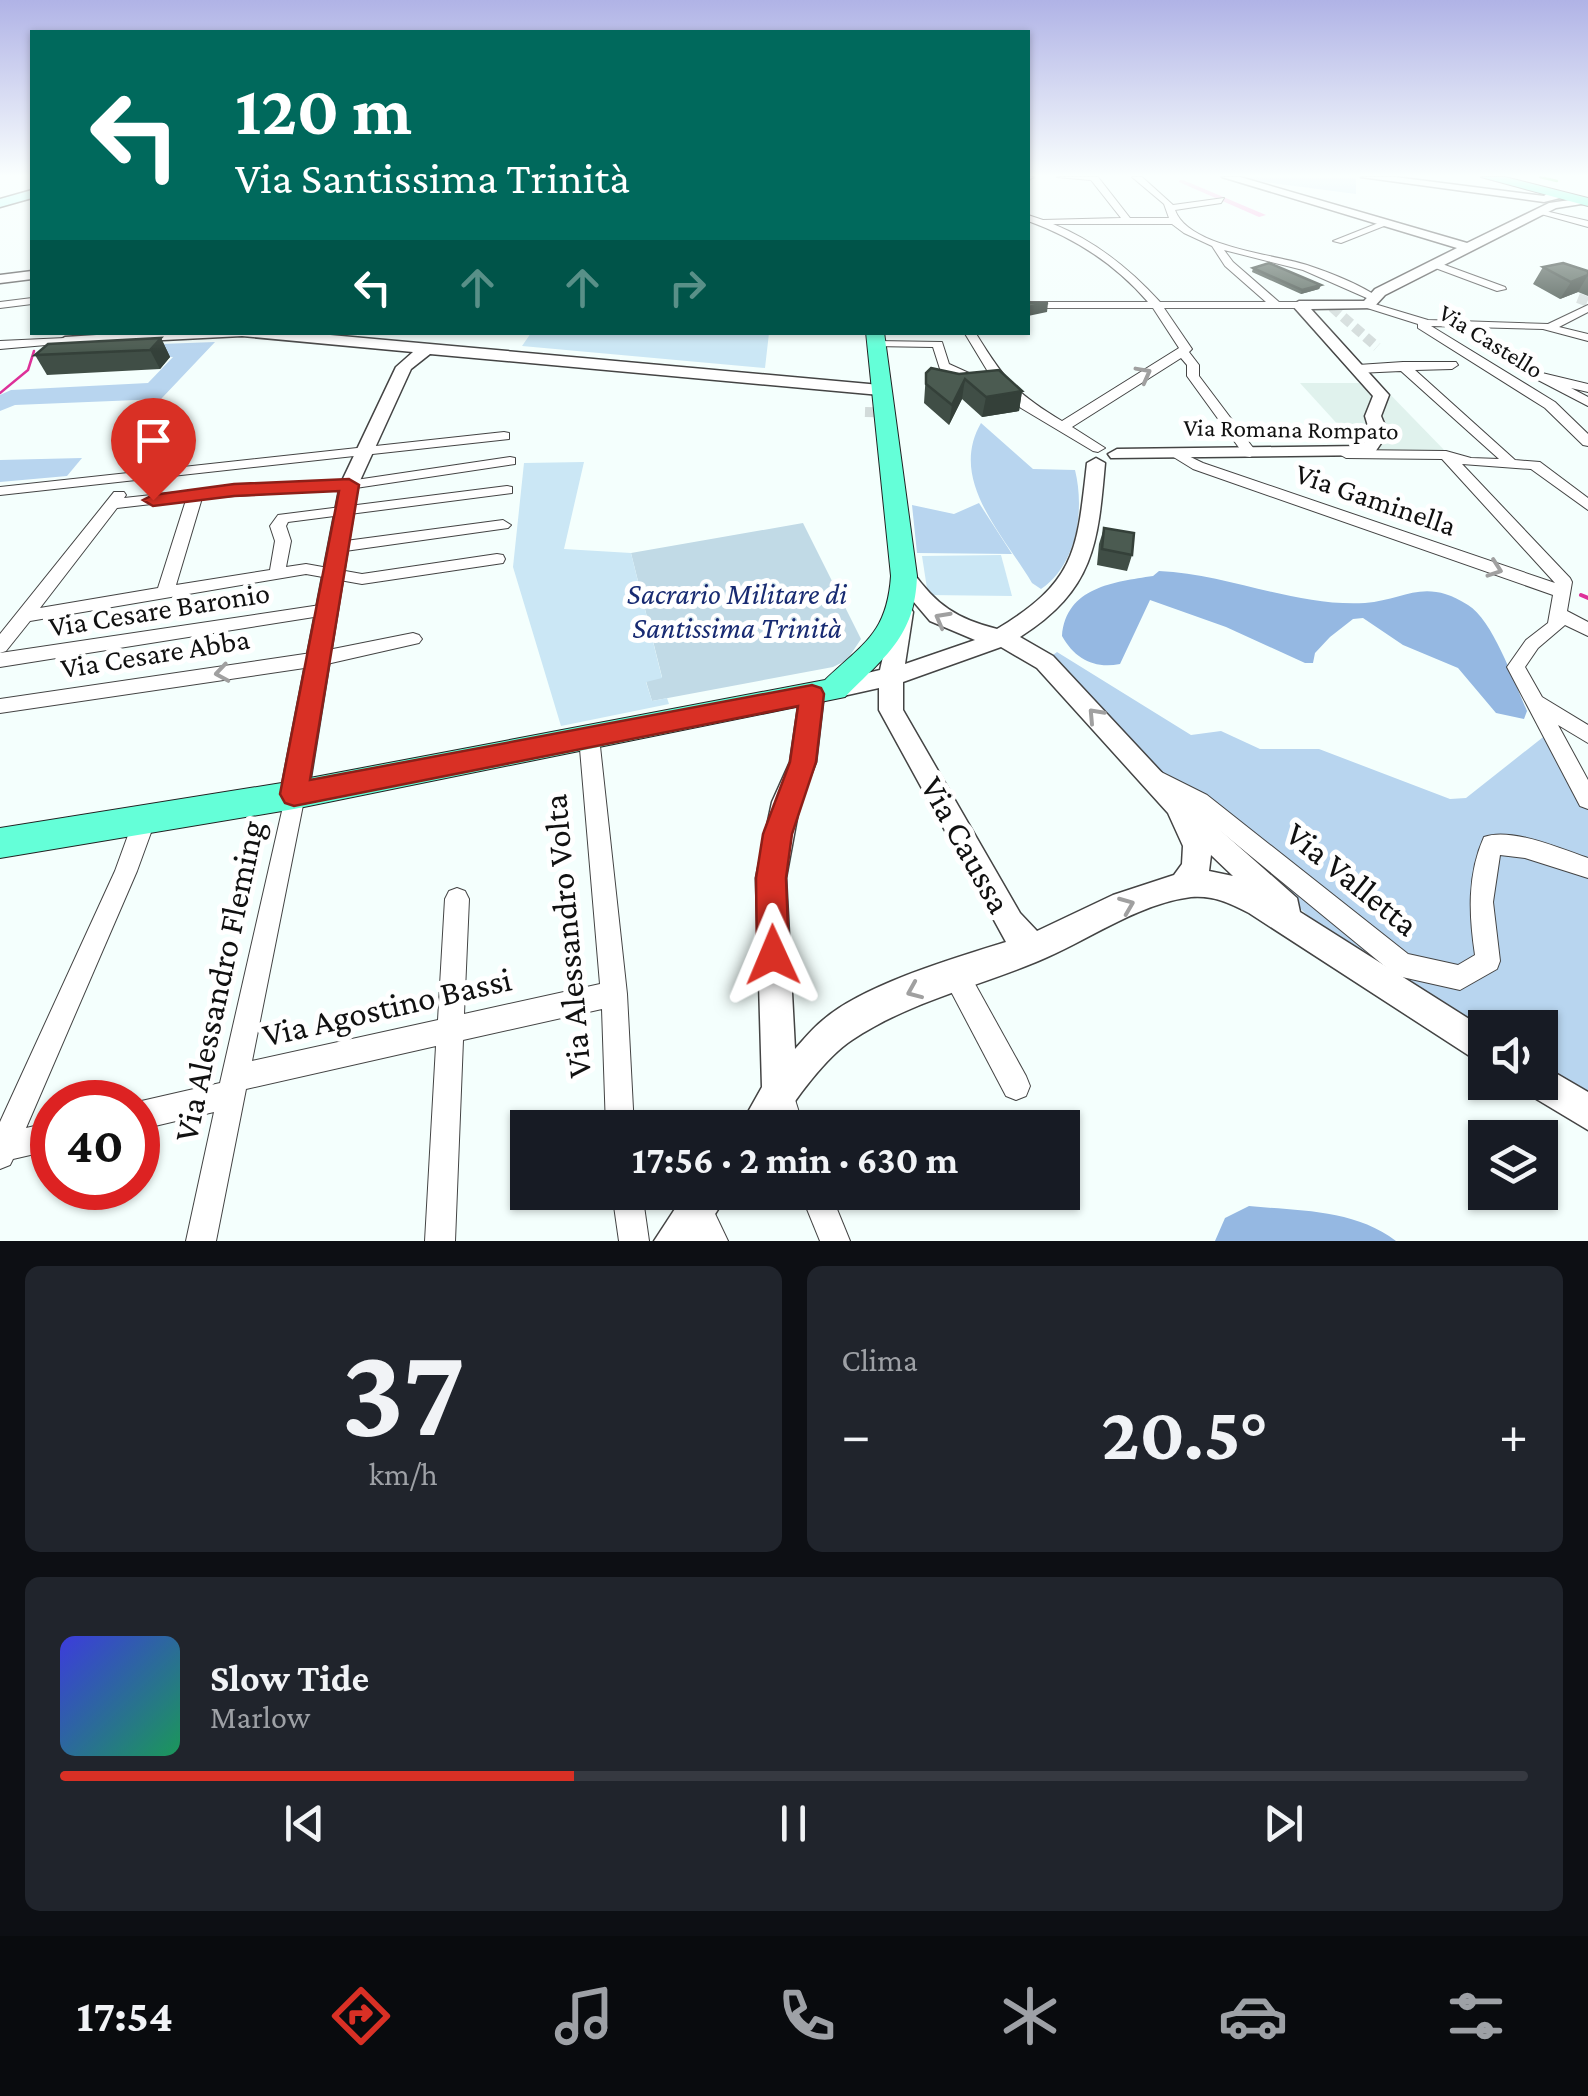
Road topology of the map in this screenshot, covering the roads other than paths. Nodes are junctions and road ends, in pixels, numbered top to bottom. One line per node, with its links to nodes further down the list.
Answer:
1 (1069, 235): 15 (street)
2 (1199, 235): 7 (street)
3 (1354, 235): 6 (street)
4 (1423, 235): 8 (street)
5 (1491, 235): 8 (street)
6 (1338, 241)
7 (1218, 246): 14 (street); 16 (street)
8 (1469, 248): 9 (street)
9 (1434, 264): 12 (street); 14 (street)
10 (30, 275): 11 (street)
11 (4, 278)
12 (1500, 289)
13 (30, 301): 17 (street)
14 (1370, 301): 19 (street); 21 (street)
15 (1160, 304): 16 (street); 18 (street); 31 (street)
16 (1275, 304): 19 (street)
17 (0, 305)
18 (1030, 305)
19 (1299, 306): 34 (street)
20 (1588, 308): 22 (street)
21 (1413, 320): 22 (street); 42 (street, Via Castello)
22 (1550, 327): 27 (street)
23 (138, 335): 26 (street)
24 (276, 335): 30 (street)
25 (971, 335): 36 (street)
26 (69, 337): 29 (street)
27 (1588, 338)
28 (880, 340): 36 (street); 38 (main road)
29 (0, 345)
30 (426, 348): 38 (street); 43 (street)
31 (1183, 353): 40 (street, one-way to 31); 45 (street)
32 (1452, 365): 33 (street)
33 (1403, 366): 34 (street); 49 (street)
34 (1358, 369): 46 (street)
35 (1562, 378): 37 (street)
36 (1000, 382): 40 (street)
37 (1588, 386): 39 (street)
38 (880, 390): 64 (main road)
39 (1588, 402)
40 (1062, 427): 48 (street)
41 (504, 436): 43 (street)
42 (1588, 442)
43 (364, 450): 51 (street); 52 (street)
44 (1174, 452): 45 (street, Via Romana Rompato); 48 (street, Via Romana Rompato); 66 (street, Via Gaminella, one-way to 66)
45 (1250, 454): 46 (street, Via Romana Rompato)
46 (1346, 454): 47 (street, Via Romana Rompato)
47 (1446, 455): 49 (street, Via Romana Rompato); 66 (street)
48 (1103, 458): 70 (street)
49 (1508, 460): 57 (street)
50 (510, 462): 52 (street)
51 (130, 478): 54 (street); 56 (street)
52 (349, 485): 55 (street); 58 (street)
53 (507, 490): 58 (street)
54 (0, 492)
55 (195, 496): 56 (street); 65 (street)
56 (114, 504): 71 (street)
57 (1588, 505)
58 (345, 510): 60 (street); 62 (street)
59 (503, 525): 60 (street)
60 (338, 548): 63 (street)
61 (497, 559): 63 (street)
62 (278, 574): 63 (street); 65 (street)
63 (333, 574): 67 (street)
64 (904, 576): 68 (main road); 74 (street, one-way to 64)
65 (166, 591): 71 (street)
66 (1563, 592): 69 (street)
67 (327, 610): 77 (street); 78 (street, Via Cesare Baronio)
68 (902, 612): 79 (street, Via Caussa); 80 (main road)
69 (1560, 614): 72 (street); 81 (street)
70 (1038, 615): 74 (street); 76 (street)
71 (26, 616): 75 (street)
72 (1588, 630)
73 (414, 638): 77 (street, Via Cesare Abba)
74 (998, 638): 76 (street); 79 (street)
75 (0, 647)
76 (1040, 657): 86 (street, one-way to 76)
77 (318, 659): 82 (street, Via Cesare Abba, one-way to 82); 87 (street)
78 (0, 660)
79 (891, 677): 80 (street); 83 (street, Via Caussa)
80 (823, 692): 83 (street); 85 (main road); 103 (street)
81 (1536, 702): 84 (street); 88 (street)
82 (0, 706)
83 (891, 710): 96 (street, Via Caussa)
84 (1588, 735)
85 (588, 737): 87 (main road); 98 (street, Via Alessandro Volta)
86 (1150, 774): 89 (street); 92 (street, Via Valletta)
87 (294, 794): 90 (main road); 101 (street, Via Alessandro Fleming)
88 (1588, 800)
89 (1179, 806): 93 (street); 95 (street)
90 (146, 816): 91 (main road); 111 (street)
91 (0, 843)
92 (1588, 868)
93 (1184, 884): 95 (street); 96 (street, one-way to 93)
94 (457, 899): 99 (street)
95 (1318, 937): 100 (street)
96 (1038, 946): 97 (street, Via Caussa)
97 (954, 973): 102 (street); 103 (street, Via Caussa, one-way to 103)
98 (614, 994): 99 (street, Via Agostino Bassi); 106 (street, Via Alessandro Volta)
99 (452, 1026): 101 (street, Via Agostino Bassi); 115 (street)
100 (1468, 1037)
101 (232, 1086): 105 (street, Via Agostino Bassi); 114 (street, Via Alessandro Fleming)
102 (1016, 1086)
103 (780, 1091): 107 (street, Via Caussa); 108 (street)
104 (1558, 1093): 109 (street)
105 (160, 1109)
106 (619, 1110)
107 (769, 1110)
108 (785, 1110)
109 (1588, 1112)
110 (30, 1142): 111 (street)
111 (1, 1150)
112 (630, 1210): 116 (street)
113 (823, 1210): 117 (street)
114 (202, 1241)
115 (440, 1241)
116 (634, 1241)
117 (836, 1241)

